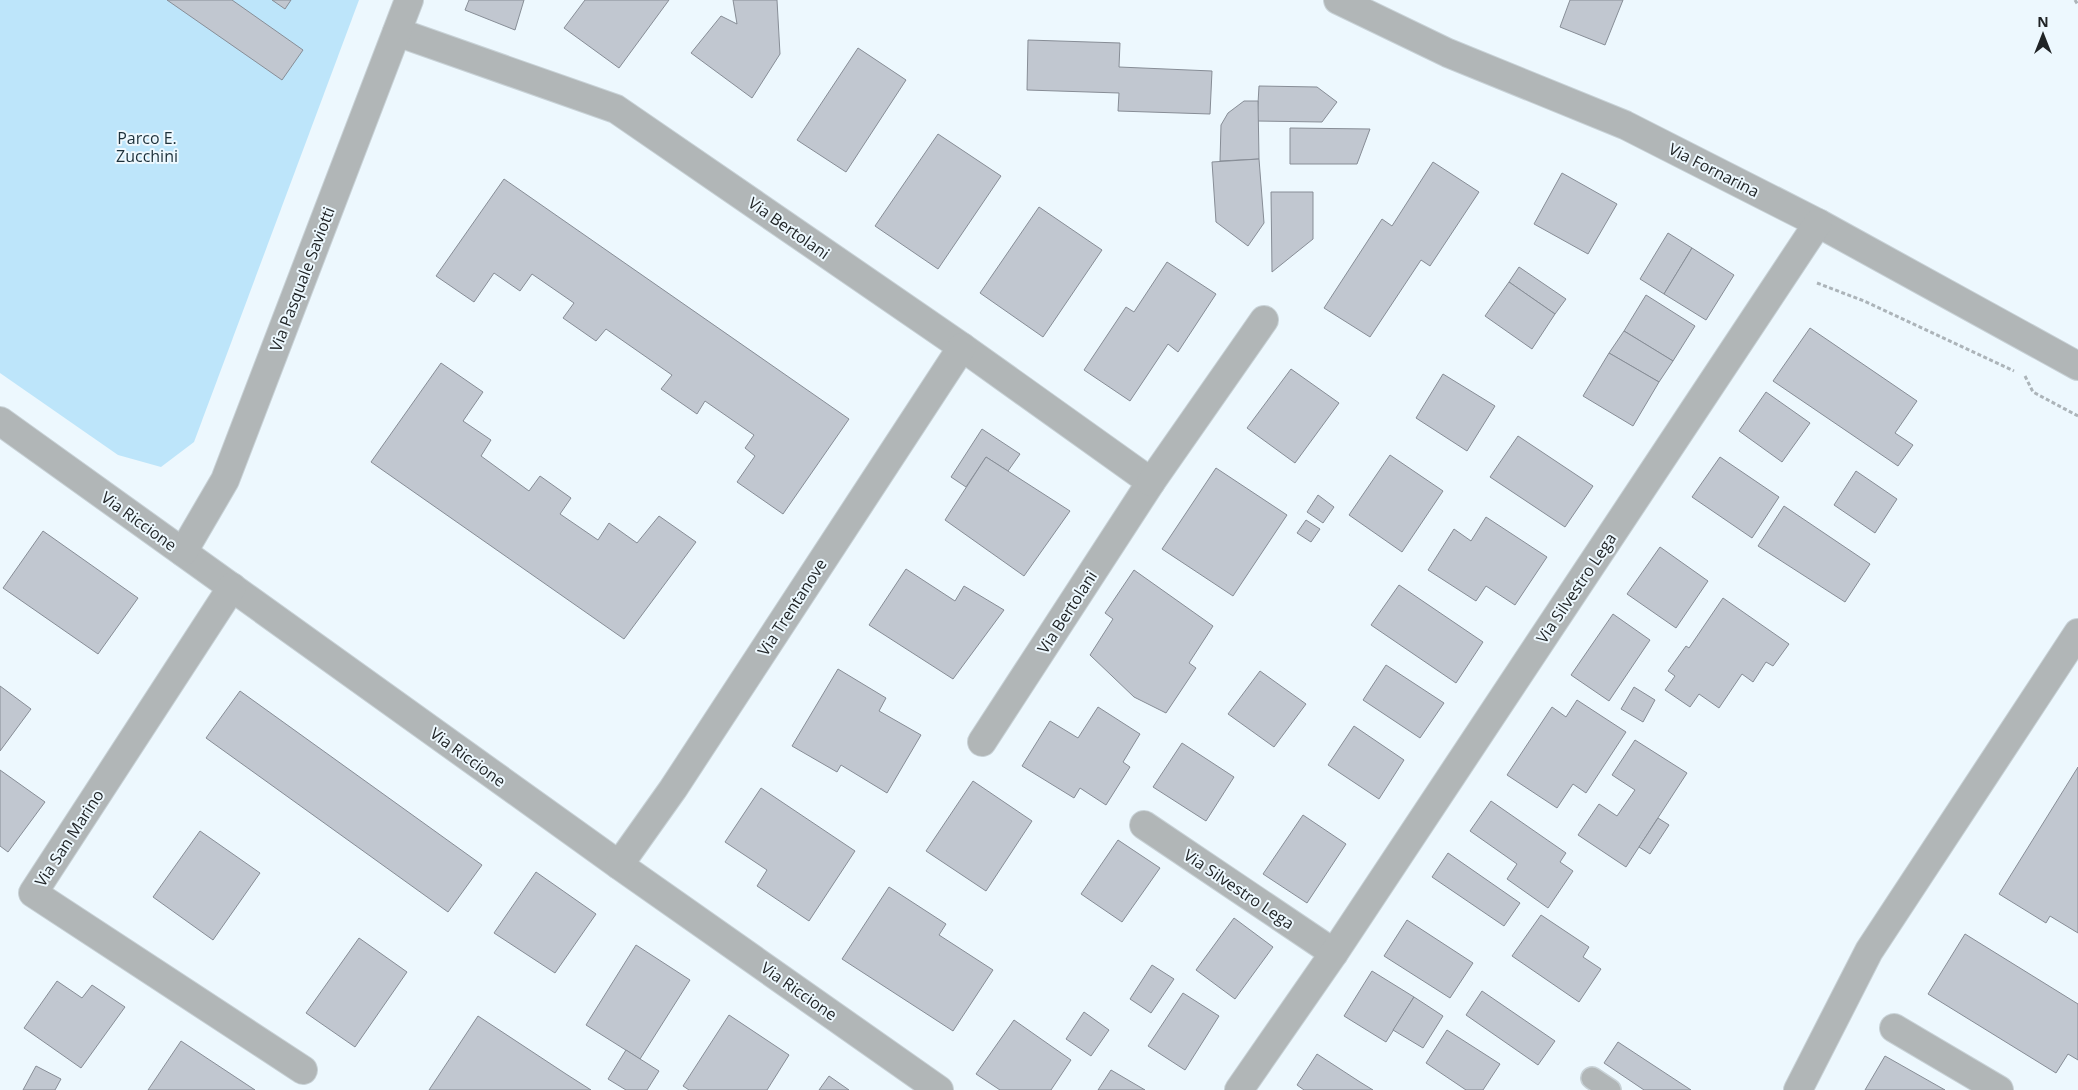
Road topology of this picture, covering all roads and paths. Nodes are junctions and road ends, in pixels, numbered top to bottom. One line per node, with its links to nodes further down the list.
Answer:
1 (409, 0): 5 (street, Via Pasquale Saviotti)
2 (1338, 0): 6 (street, Via Fornarina)
3 (2075, 0): 4 (path)
4 (2078, 5)
5 (397, 32): 9 (street, Via Bertolani); 14 (street, Via Pasquale Saviotti)
6 (1818, 223): 10 (street, Via Fornarina); 20 (street, Via Silvestro Lega)
7 (1813, 281): 11 (path)
8 (1264, 320): 13 (street, Via Bertolani)
9 (962, 347): 13 (street, Via Bertolani); 19 (street, Via Trentanove)
10 (2078, 366)
11 (2078, 416)
12 (0, 420): 14 (street, Via Riccione)
13 (1151, 482): 17 (street, Via Bertolani)
14 (183, 552): 15 (street, Via Riccione)
15 (232, 587): 19 (street, Via Riccione); 22 (street, Via San Marino)
16 (2078, 632): 27 (street)
17 (982, 742)
18 (1144, 825): 20 (street, Via Silvestro Lega)
19 (620, 865): 24 (street, Via Riccione)
20 (1334, 953): 25 (street, Via Silvestro Lega)
21 (1894, 1028): 28 (street)
22 (303, 1070)
23 (1592, 1078): 26 (lane)
24 (939, 1090)
25 (1239, 1090)
26 (1610, 1090)
27 (1798, 1090)
28 (1998, 1090)

